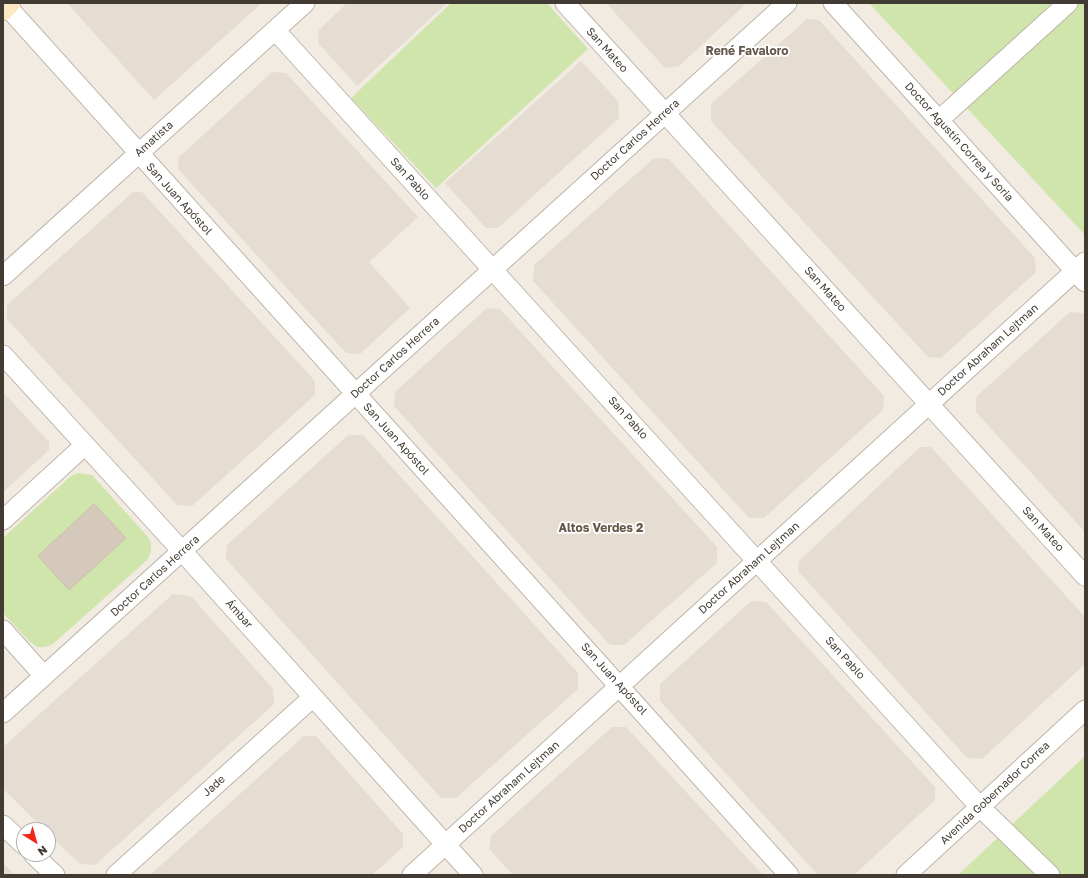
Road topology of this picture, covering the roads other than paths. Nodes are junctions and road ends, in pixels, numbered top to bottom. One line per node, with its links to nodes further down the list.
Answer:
1 (305, 3): 7 (street, Amatista)
2 (566, 3): 8 (street, San Mateo)
3 (787, 3): 8 (street, Doctor Carlos Herrera)
4 (833, 3): 9 (street, Doctor Agustín Correa y Soria)
5 (1068, 3): 9 (street)
6 (6, 5): 10 (street, San Juan Apóstol)
7 (275, 30): 10 (street, Amatista); 11 (street, San Pablo)
8 (665, 114): 11 (street, Doctor Carlos Herrera); 16 (street, San Mateo)
9 (939, 120): 12 (street, Doctor Agustín Correa y Soria)
10 (138, 153): 13 (street, Amatista); 15 (street, San Juan Apóstol)
11 (492, 270): 15 (street, Doctor Carlos Herrera); 20 (street, San Pablo)
12 (1082, 271): 16 (street, Doctor Abraham Lejtman)
13 (3, 276)
14 (3, 355): 17 (street, Ámbar)
15 (355, 394): 19 (street, Doctor Carlos Herrera); 24 (street, San Juan Apóstol)
16 (929, 404): 20 (street, Doctor Abraham Lejtman); 21 (street, San Mateo)
17 (85, 445): 18 (street); 19 (street, Ámbar)
18 (3, 520)
19 (182, 551): 23 (street, Doctor Carlos Herrera); 25 (street, Ámbar)
20 (757, 561): 24 (street, Doctor Abraham Lejtman); 28 (street, San Pablo)
21 (1085, 576)
22 (3, 630): 23 (street)
23 (44, 676): 27 (street, Doctor Carlos Herrera)
24 (620, 686): 31 (street, Doctor Abraham Lejtman); 37 (street, San Juan Apóstol)
25 (313, 696): 31 (street, Ámbar); 34 (street, Jade)
26 (1085, 710): 28 (street, Avenida Gobernador Correa)
27 (3, 713)
28 (980, 806): 38 (street, Avenida Gobernador Correa); 39 (street, San Pablo)
29 (3, 825): 30 (street)
30 (16, 837)
31 (446, 844): 35 (street, Doctor Abraham Lejtman); 36 (street, Ámbar)
32 (41, 862): 33 (street)
33 (55, 875)
34 (116, 875)
35 (412, 875)
36 (473, 875)
37 (789, 875)
38 (906, 875)
39 (1050, 875)

